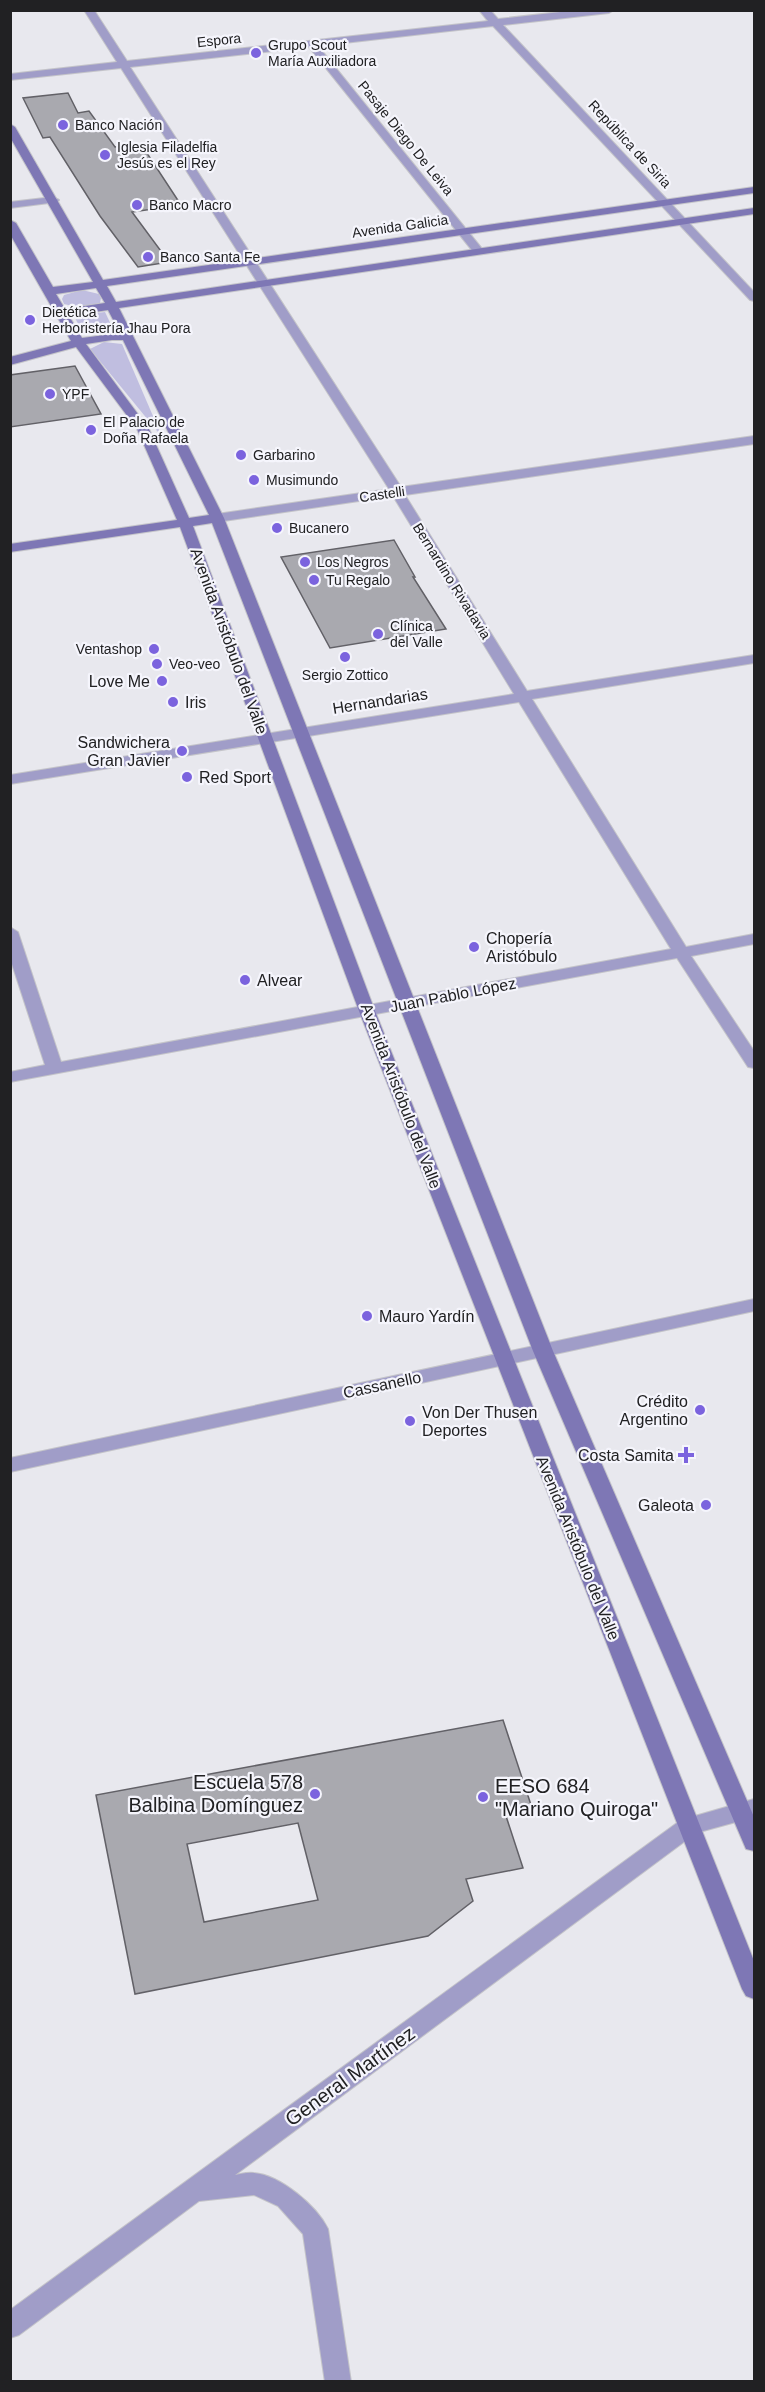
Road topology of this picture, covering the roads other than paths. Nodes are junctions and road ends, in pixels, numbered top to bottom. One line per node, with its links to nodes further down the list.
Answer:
1 (88, 10): 6 (street, Bernardino Rivadavia)
2 (484, 10): 4 (street, República de Siria)
3 (609, 10): 4 (street, Espora)
4 (496, 23): 5 (street, Espora); 11 (street, República de Siria)
5 (311, 43): 6 (street, Espora); 16 (street, Pasaje Diego De Leiva)
6 (124, 64): 7 (street, Espora); 18 (street, Bernardino Rivadavia)
7 (10, 77)
8 (10, 127): 10 (main road, Avenida Aristóbulo del Valle)
9 (754, 190): 11 (main road, Avenida Galicia)
10 (53, 200): 12 (street); 20 (main road, Avenida Aristóbulo del Valle)
11 (665, 203): 14 (street, República de Siria); 16 (main road, Avenida Galicia)
12 (10, 205)
13 (754, 211): 14 (main road)
14 (682, 222): 17 (main road); 22 (street, República de Siria)
15 (10, 223): 21 (main road, Avenida Aristóbulo del Valle)
16 (463, 232): 17 (street, Pasaje Diego De Leiva); 18 (main road, Avenida Galicia)
17 (478, 252): 19 (main road)
18 (250, 262): 19 (street, Bernardino Rivadavia); 20 (main road, Avenida Galicia)
19 (263, 283): 23 (main road); 29 (street, Bernardino Rivadavia)
20 (99, 284): 21 (main road, Avenida Galicia); 23 (main road, Avenida Aristóbulo del Valle)
21 (51, 291): 24 (main road, Avenida Aristóbulo del Valle)
22 (754, 298)
23 (112, 306): 24 (main road); 25 (main road, Avenida Aristóbulo del Valle)
24 (62, 313): 26 (main road, Avenida Aristóbulo del Valle)
25 (127, 336): 26 (main road); 30 (main road, Avenida Aristóbulo del Valle)
26 (78, 342): 27 (main road); 31 (main road, Avenida Aristóbulo del Valle)
27 (10, 361)
28 (754, 440): 29 (street, Castelli)
29 (397, 492): 30 (street, Castelli); 34 (street, Bernardino Rivadavia)
30 (217, 518): 31 (main road, Castelli); 35 (main road, Avenida Aristóbulo del Valle)
31 (185, 523): 32 (main road, Castelli); 36 (main road, Avenida Aristóbulo del Valle)
32 (10, 548)
33 (754, 658): 34 (street, Hernandarias)
34 (523, 697): 35 (street, Hernandarias); 40 (street, Bernardino Rivadavia)
35 (301, 732): 36 (street, Hernandarias); 41 (main road, Avenida Aristóbulo del Valle)
36 (265, 738): 37 (street, Hernandarias); 42 (main road, Avenida Aristóbulo del Valle)
37 (10, 780)
38 (10, 932): 44 (street)
39 (754, 939): 40 (street, Juan Pablo López)
40 (681, 952): 41 (street, Juan Pablo López); 43 (street, Bernardino Rivadavia)
41 (407, 1003): 42 (street, Juan Pablo López); 47 (main road, Avenida Aristóbulo del Valle)
42 (368, 1011): 44 (street, Juan Pablo López); 48 (main road, Avenida Aristóbulo del Valle)
43 (754, 1063)
44 (56, 1069): 45 (street, Juan Pablo López)
45 (10, 1077)
46 (754, 1305): 47 (street, Cassanello)
47 (543, 1351): 48 (street, Cassanello); 50 (main road, Avenida Aristóbulo del Valle)
48 (503, 1359): 49 (street, Cassanello); 51 (main road, Avenida Aristóbulo del Valle)
49 (10, 1465)
50 (748, 1810): 51 (street); 52 (main road, Avenida Aristóbulo del Valle)
51 (689, 1826): 53 (main road, Avenida Aristóbulo del Valle); 54 (street, General Martínez)
52 (754, 1842)
53 (754, 1989)
54 (196, 2190): 55 (street, General Martínez); 56 (street)
55 (10, 2326)
56 (338, 2382)

